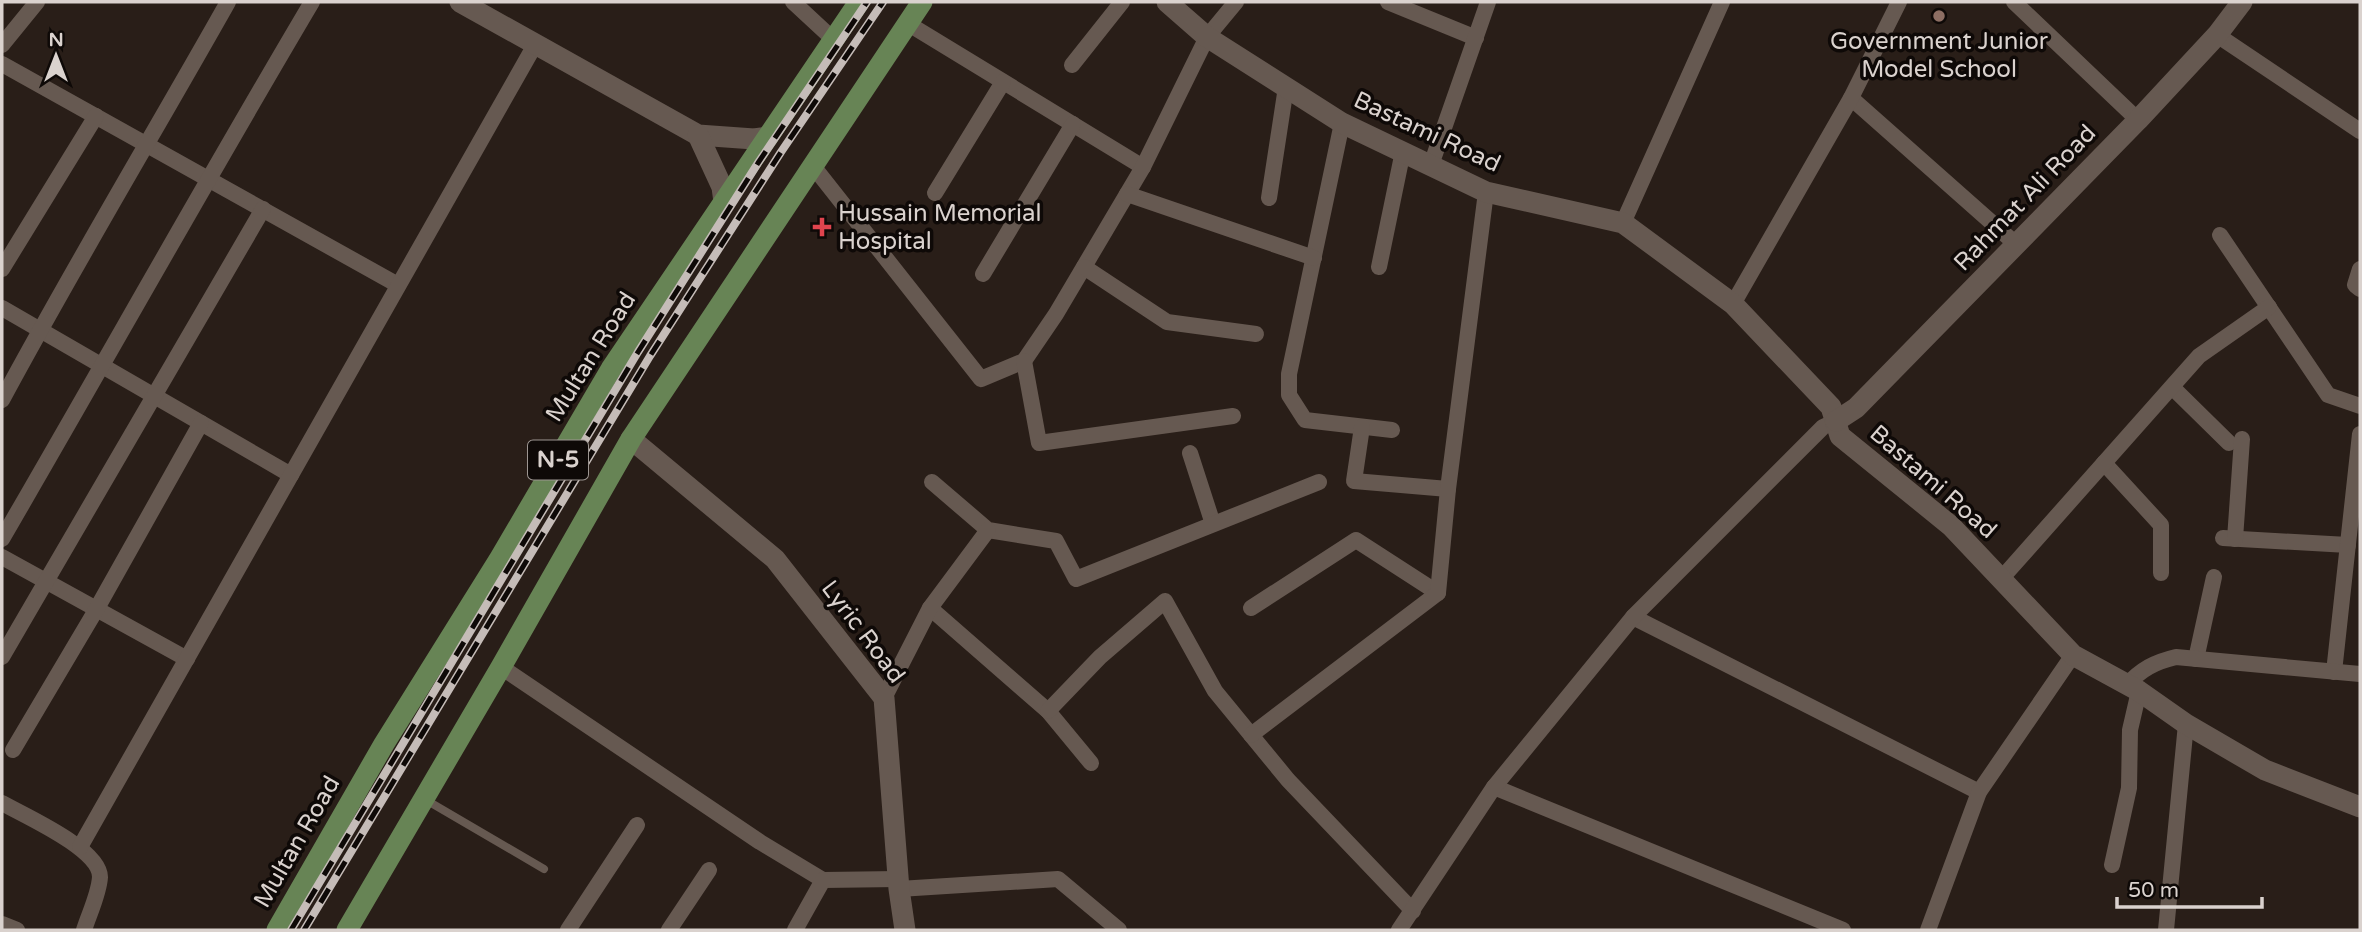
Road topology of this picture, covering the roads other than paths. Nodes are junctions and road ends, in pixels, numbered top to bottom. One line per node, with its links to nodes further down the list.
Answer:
1 (37, 2): 23 (street)
2 (228, 2): 36 (street)
3 (312, 2): 41 (street)
4 (460, 2): 22 (street)
5 (793, 2): 21 (street)
6 (859, 2): 21 (main road, Multan Road / N-5)
7 (922, 2): 17 (main road, N-5)
8 (1122, 2): 25 (street)
9 (1167, 2): 19 (street, Bastami Road)
10 (1236, 2): 19 (street)
11 (1388, 2): 20 (street)
12 (1488, 2): 20 (street)
13 (1722, 2): 48 (street)
14 (1899, 2): 28 (street)
15 (2014, 2): 30 (street)
16 (2242, 2): 18 (street, Rahmat Ali Road)
17 (908, 23): 26 (street); 39 (main road, N-5)
18 (2217, 35): 30 (street, Rahmat Ali Road); 33 (street)
19 (1207, 37): 27 (street, Bastami Road); 40 (street)
20 (1476, 38): 38 (street)
21 (834, 40): 35 (main road, Multan Road / N-5)
22 (536, 43): 34 (street); 57 (street)
23 (2, 45)
24 (2, 64): 29 (street)
25 (1072, 65)
26 (1003, 82): 32 (street); 43 (street)
27 (1286, 88): 31 (street, Bastami Road); 45 (street)
28 (1852, 98): 50 (street); 59 (street)
29 (96, 116): 36 (street); 54 (street)
30 (2138, 120): 50 (street, Rahmat Ali Road)
31 (1342, 123): 37 (street, Bastami Road); 51 (street)
32 (1073, 124): 40 (street); 56 (street)
33 (2360, 131)
34 (698, 135): 35 (street); 46 (street)
35 (768, 137): 46 (main road, Multan Road / N-5)
36 (148, 145): 41 (street); 62 (street)
37 (1403, 151): 38 (street, Bastami Road); 53 (street)
38 (1431, 165): 42 (street, Bastami Road)
39 (813, 166): 64 (street); 76 (main road, N-5)
40 (1143, 167): 44 (street)
41 (207, 178): 47 (street); 65 (street)
42 (1486, 192): 48 (street, Bastami Road); 82 (street)
43 (935, 193)
44 (1127, 194): 51 (street); 52 (street)
45 (1269, 198)
46 (724, 202): 127 (main road, Multan Road / N-5)
47 (263, 209): 57 (street); 67 (street)
48 (1623, 223): 59 (street, Bastami Road)
49 (2220, 235): 60 (street)
50 (2017, 245): 71 (street, Rahmat Ali Road)
51 (1314, 258): 73 (street)
52 (1084, 267): 63 (street); 64 (street)
53 (1379, 267)
54 (2, 269)
55 (2360, 269): 58 (street)
56 (982, 274)
57 (398, 285): 79 (street)
58 (2360, 289)
59 (1733, 304): 71 (street, Bastami Road)
60 (2269, 307): 66 (street); 69 (street)
61 (2, 308): 62 (street)
62 (39, 330): 65 (street); 68 (street)
63 (1256, 334)
64 (1024, 361): 70 (street)
65 (103, 366): 67 (street); 85 (street)
66 (2172, 387): 78 (street); 86 (street)
67 (155, 396): 72 (street); 91 (street)
68 (2, 400)
69 (2360, 406)
70 (1233, 416)
71 (1836, 421): 90 (street, Bastami Road); 96 (street)
72 (201, 423): 79 (street); 95 (street)
73 (1362, 427): 74 (street); 82 (street)
74 (1392, 430)
75 (2360, 433): 86 (street)
76 (631, 439): 101 (main road, N-5); 105 (street, Lyric Road)
77 (1191, 453): 83 (street)
78 (2104, 463): 88 (street); 90 (street)
79 (291, 475): 99 (street)
80 (932, 482): 84 (street)
81 (1319, 482): 83 (street)
82 (1448, 489): 92 (street)
83 (1213, 524): 84 (street)
84 (988, 530): 93 (street)
85 (2, 539)
86 (2348, 545): 102 (street)
87 (2, 557): 91 (street)
88 (2161, 573)
89 (2214, 577): 100 (street)
90 (2001, 579): 97 (street, Bastami Road)
91 (46, 582): 95 (street); 98 (street)
92 (1438, 593): 94 (street); 108 (street)
93 (930, 608): 105 (street); 106 (street)
94 (1251, 608)
95 (96, 610): 99 (street); 109 (street)
96 (1633, 617): 111 (street); 112 (street)
97 (2073, 656): 104 (street, Bastami Road); 112 (street)
98 (2, 657)
99 (187, 659): 117 (street)
100 (2196, 659): 102 (street); 104 (street)
101 (501, 667): 113 (main road, N-5); 121 (street)
102 (2334, 672): 103 (street)
103 (2360, 674)
104 (2132, 688): 107 (street, Bastami Road); 118 (street)
105 (884, 698): 122 (street, Lyric Road)
106 (1048, 711): 108 (street); 110 (street)
107 (2186, 724): 115 (street, Bastami Road); 137 (street)
108 (1251, 735): 123 (street)
109 (13, 750)
110 (1091, 763)
111 (1494, 787): 123 (street); 135 (street)
112 (1979, 792): 136 (street)
113 (423, 798): 119 (lane); 128 (main road, N-5)
114 (2, 803): 117 (street)
115 (2360, 807)
116 (637, 825): 129 (street)
117 (80, 847): 126 (street)
118 (2112, 865)
119 (544, 869)
120 (709, 870): 130 (street)
121 (823, 880): 122 (street); 131 (street)
122 (899, 884): 132 (street, Lyric Road); 133 (street)
123 (1413, 911): 134 (street)
124 (2, 924): 125 (street)
125 (17, 930)
126 (84, 930)
127 (277, 930)
128 (347, 930)
129 (568, 930)
130 (669, 930)
131 (795, 930)
132 (905, 930)
133 (1119, 930)
134 (1399, 930)
135 (1843, 930)
136 (1928, 930)
137 (2166, 930)

